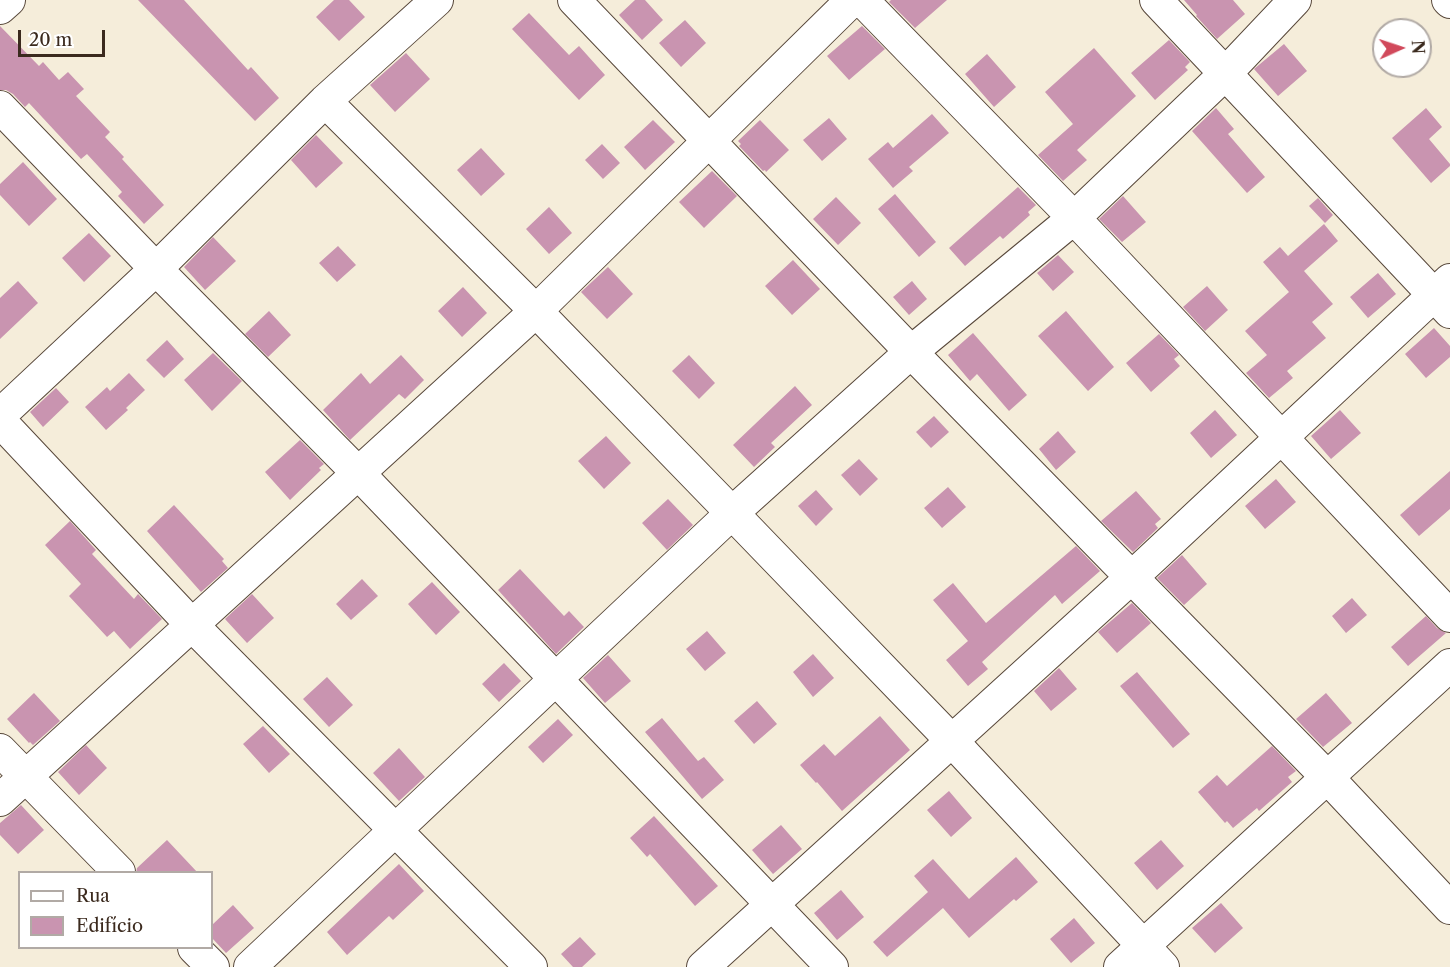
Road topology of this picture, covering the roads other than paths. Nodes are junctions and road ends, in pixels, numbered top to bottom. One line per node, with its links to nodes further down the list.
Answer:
1 (9, 0): 8 (street)
2 (437, 0): 10 (street)
3 (574, 0): 12 (street)
4 (852, 0): 12 (street)
5 (862, 0): 13 (street)
6 (1156, 0): 9 (street)
7 (1295, 0): 9 (street)
8 (0, 8)
9 (1225, 74): 13 (street); 15 (street)
10 (325, 101): 14 (street); 16 (street)
11 (0, 107): 14 (street)
12 (707, 141): 16 (street); 17 (street)
13 (1074, 218): 17 (street); 20 (street)
14 (156, 269): 18 (street); 21 (street)
15 (1445, 296): 20 (street)
16 (536, 312): 21 (street); 22 (street)
17 (911, 352): 22 (street); 23 (street)
18 (0, 415)
19 (0, 421): 25 (street)
20 (1281, 439): 23 (street); 24 (street)
21 (359, 474): 25 (street); 27 (street)
22 (732, 513): 27 (street); 28 (street)
23 (1131, 578): 28 (street); 31 (street)
24 (1450, 616)
25 (192, 624): 30 (street); 33 (street)
26 (1450, 665): 31 (street)
27 (555, 678): 33 (street); 35 (street)
28 (952, 741): 35 (street); 38 (street)
29 (0, 750): 30 (street)
30 (25, 777): 32 (street); 34 (street)
31 (1327, 777): 36 (street); 38 (street)
32 (0, 800)
33 (396, 830): 40 (street); 41 (street)
34 (117, 871)
35 (773, 904): 42 (street); 43 (street)
36 (1450, 908)
37 (195, 949): 39 (street)
38 (1153, 956): 44 (street)
39 (213, 967)
40 (250, 967)
41 (531, 967)
42 (703, 967)
43 (832, 967)
44 (1120, 967)

